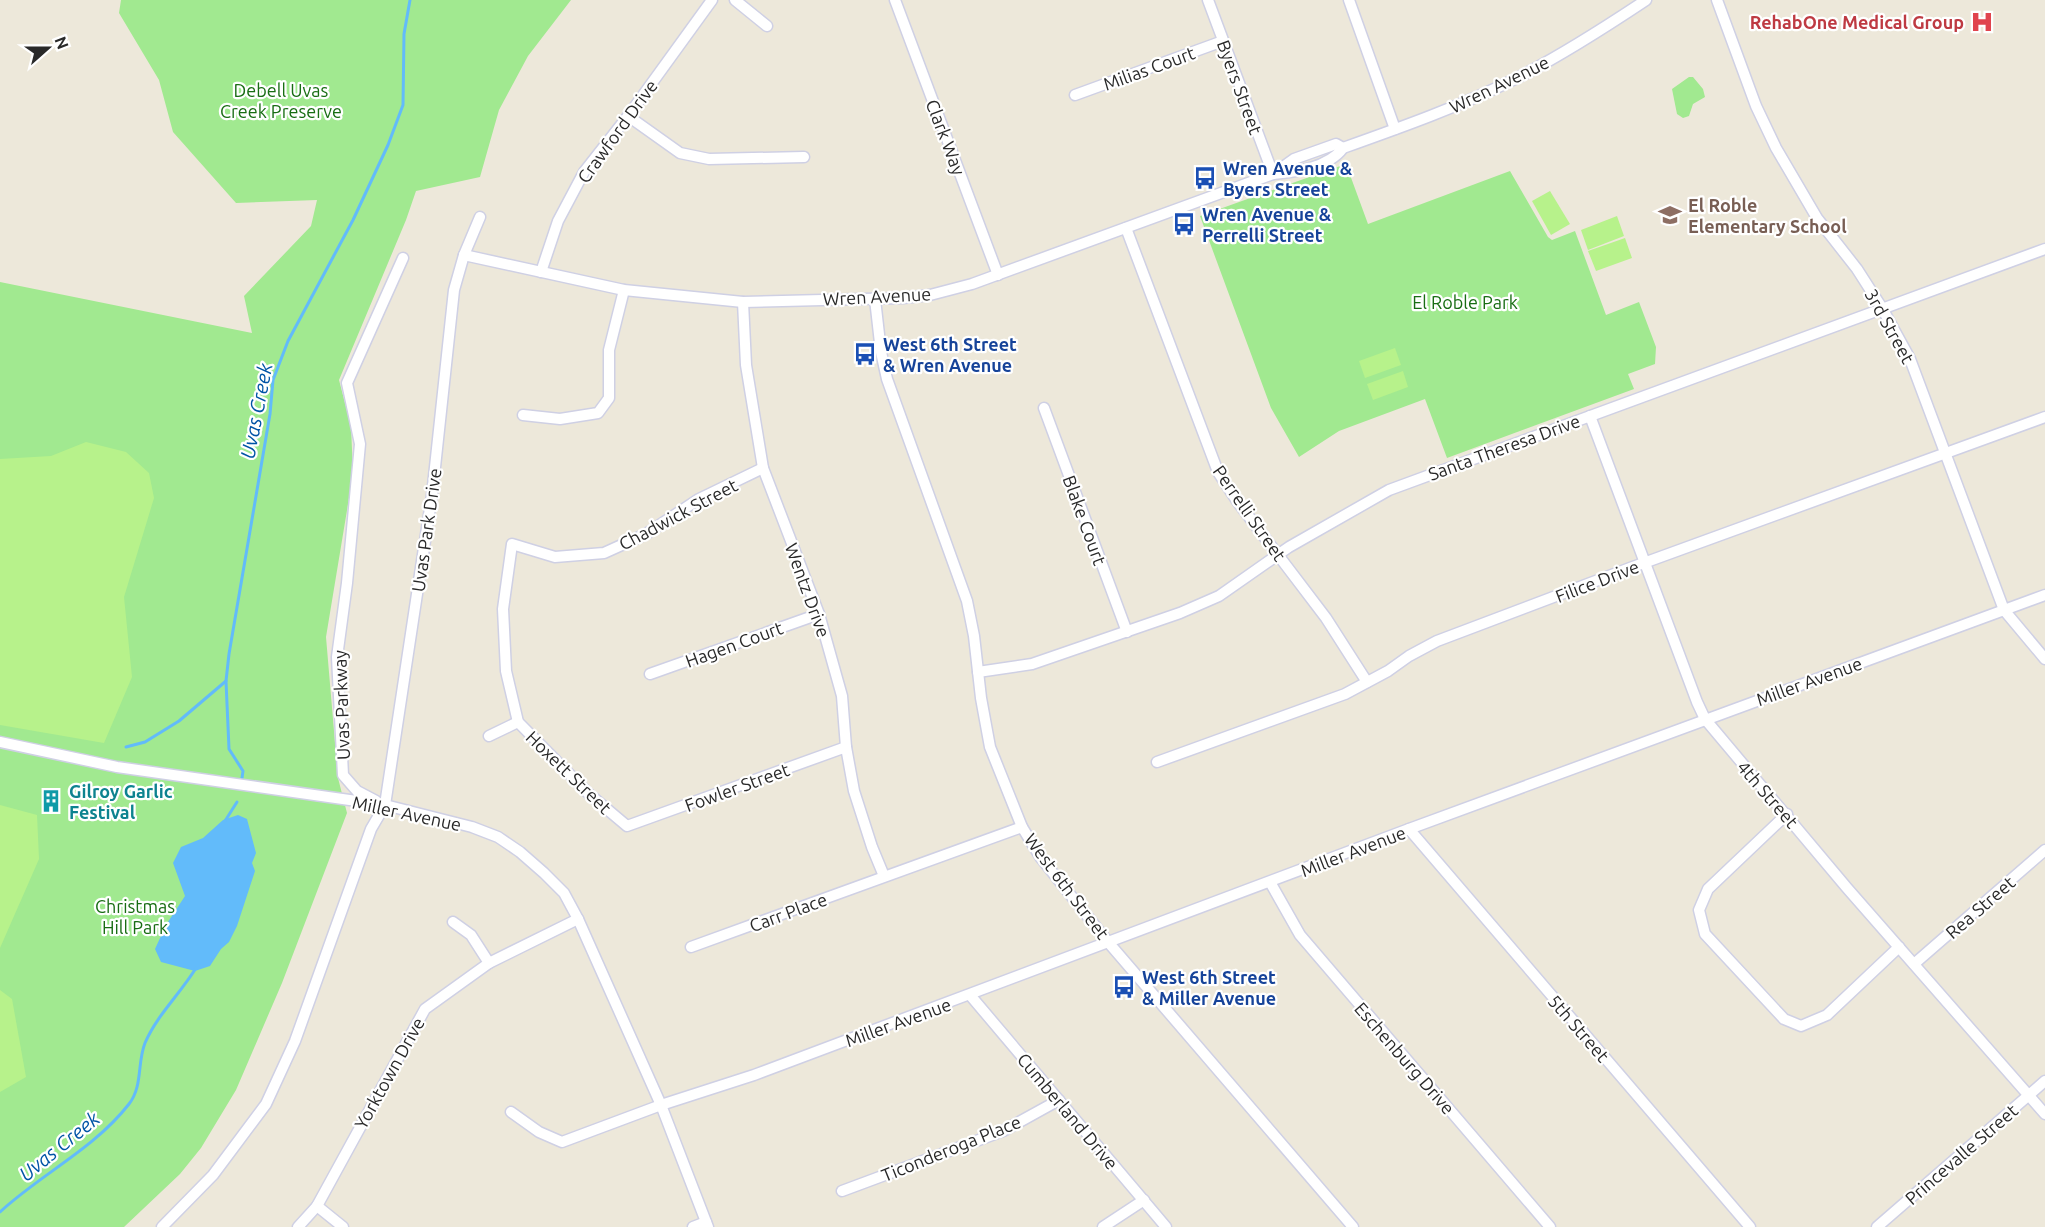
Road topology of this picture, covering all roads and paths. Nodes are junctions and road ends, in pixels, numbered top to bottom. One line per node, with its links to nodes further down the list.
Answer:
1 (712, 0): 11 (street, Crawford Drive)
2 (735, 0): 8 (street)
3 (895, 0): 21 (street, Clark Way)
4 (1208, 0): 9 (street, Byers Street)
5 (1349, 0): 12 (street)
6 (1646, 0): 12 (street, Wren Avenue)
7 (1717, 0): 25 (street, 3rd Street)
8 (767, 26)
9 (1223, 41): 10 (street, Milias Court); 14 (street, Byers Street)
10 (1075, 94)
11 (628, 116): 13 (street); 20 (street, Crawford Drive)
12 (1395, 129): 14 (street, Wren Avenue)
13 (804, 157)
14 (1273, 174): 16 (street, Wren Avenue)
15 (480, 217): 18 (street, Uvas Park Drive)
16 (1126, 228): 21 (street, Wren Avenue); 32 (street, Perrelli Street)
17 (2045, 249): 25 (street, Santa Theresa Drive)
18 (465, 255): 20 (street, Wren Avenue); 49 (street, Uvas Park Drive)
19 (403, 258): 49 (street, Uvas Parkway)
20 (541, 273): 22 (street, Wren Avenue)
21 (998, 275): 23 (street, Wren Avenue)
22 (624, 290): 24 (street, Wren Avenue); 27 (street)
23 (874, 299): 24 (street, Wren Avenue); 40 (street, West 6th Street)
24 (743, 302): 31 (street, Wentz Drive)
25 (1882, 308): 28 (street, Santa Theresa Drive); 30 (street, 3rd Street)
26 (1044, 408): 38 (street, Blake Court)
27 (523, 415)
28 (1590, 416): 32 (street, Santa Theresa Drive); 34 (street, 4th Street)
29 (2045, 417): 30 (street, Filice Drive)
30 (1945, 453): 34 (street, Filice Drive); 36 (street, 3rd Street)
31 (763, 468): 33 (street, Chadwick Street); 37 (street, Wentz Drive)
32 (1278, 555): 38 (street, Santa Theresa Drive); 42 (street, Perrelli Street)
33 (555, 557): 44 (street, Hoxett Street)
34 (1644, 563): 42 (street, Filice Drive); 43 (street, 4th Street)
35 (2045, 595): 36 (street, Miller Avenue)
36 (2004, 610): 39 (street, 3rd Street); 43 (street, Miller Avenue)
37 (819, 614): 41 (street, Hagen Court); 47 (street, Wentz Drive)
38 (1126, 632): 40 (street, Santa Theresa Drive)
39 (2045, 659)
40 (978, 672): 52 (street, West 6th Street)
41 (650, 674)
42 (1367, 682): 48 (street, Filice Drive)
43 (1705, 719): 50 (street, 4th Street); 53 (street, Miller Avenue)
44 (518, 722): 45 (street); 51 (street, Hoxett Street)
45 (489, 736)
46 (0, 742): 49 (street, Miller Avenue)
47 (846, 747): 51 (street, Fowler Street); 55 (street, Wentz Drive)
48 (1157, 762)
49 (385, 805): 57 (street, Miller Avenue); 75 (street)
50 (1786, 814): 61 (street, 4th Street); 61 (street)
51 (627, 826)
52 (1022, 827): 55 (street, Carr Place); 59 (street, West 6th Street)
53 (1409, 829): 56 (street, Miller Avenue); 83 (street, 5th Street)
54 (2045, 850): 63 (street, Rea Street)
55 (885, 876): 60 (street, Carr Place)
56 (1270, 882): 59 (street, Miller Avenue); 82 (street, Eschenburg Drive)
57 (578, 919): 62 (street, Yorktown Drive); 68 (street, Miller Avenue)
58 (453, 922): 62 (street)
59 (1108, 942): 64 (street, Miller Avenue); 81 (street, West 6th Street)
60 (691, 947)
61 (1899, 947): 63 (street, 4th Street)
62 (489, 963): 73 (street, Yorktown Drive)
63 (1914, 964): 66 (street, 4th Street)
64 (970, 995): 67 (street, Cumberland Drive); 68 (street, Miller Avenue)
65 (2045, 1082): 66 (street, Princevalle Street)
66 (2029, 1095): 70 (street, 4th Street); 84 (street, Princevalle Street)
67 (1059, 1100): 71 (street, Ticonderoga Place); 72 (street, Cumberland Drive)
68 (661, 1105): 69 (street); 74 (street, Miller Avenue)
69 (511, 1112)
70 (2045, 1114)
71 (842, 1191)
72 (1144, 1200): 79 (street); 80 (street, Cumberland Drive)
73 (317, 1206): 76 (street, Yorktown Drive); 77 (street)
74 (707, 1224): 78 (street)
75 (162, 1227)
76 (298, 1227)
77 (343, 1227)
78 (693, 1227)
79 (1103, 1227)
80 (1166, 1227)
81 (1353, 1227)
82 (1550, 1227)
83 (1750, 1227)
84 (1877, 1227)

